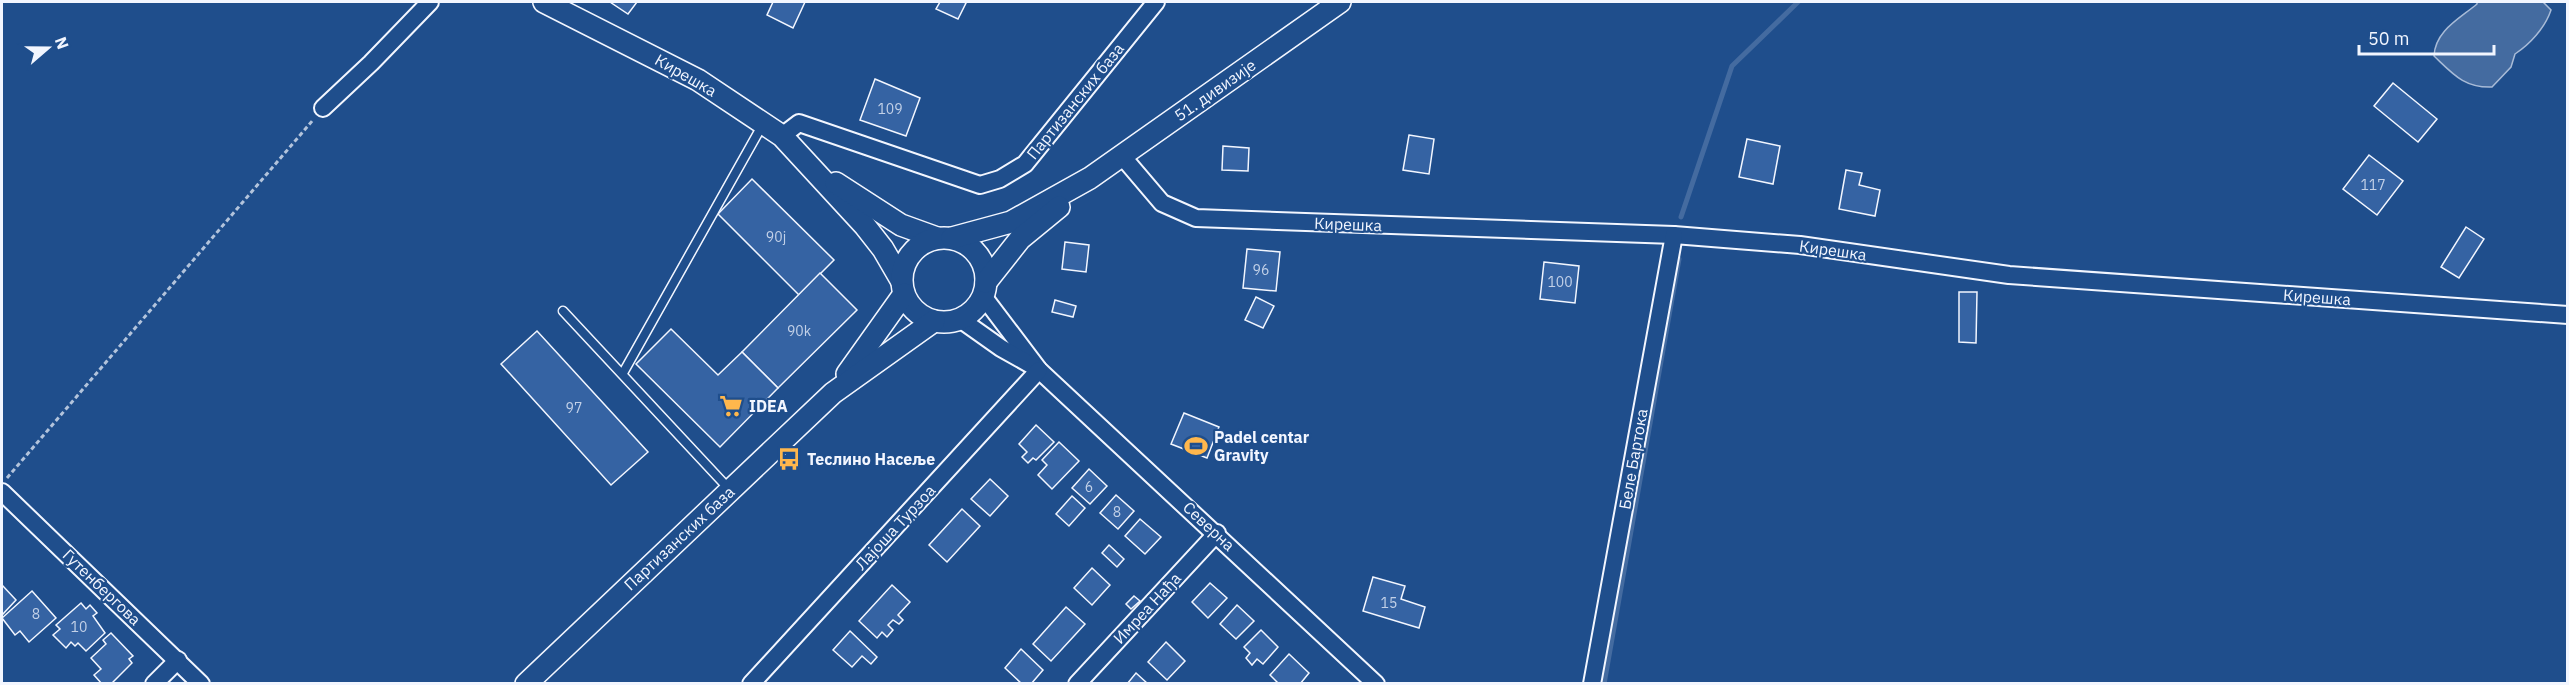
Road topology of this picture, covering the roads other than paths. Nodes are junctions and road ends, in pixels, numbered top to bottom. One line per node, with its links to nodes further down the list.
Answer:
1 (430, 2): 5 (street)
2 (544, 2): 6 (street, Кирешка)
3 (1156, 2): 7 (street, Партизанских база)
4 (1340, 2): 8 (street, 51. дивизије)
5 (323, 108)
6 (763, 124): 7 (street, Кирешка); 20 (lane)
7 (782, 136): 9 (street, Кирешка)
8 (1122, 156): 10 (street, 51. дивизије); 11 (street, Кирешка)
9 (815, 171): 12 (street, Кирешка); 13 (street, Кирешка)
10 (1090, 178): 12 (street, 51. дивизије); 14 (street, 51. дивизије)
11 (1674, 235): 16 (street, Кирешка); 32 (street, Беле Бартока)
12 (945, 238): 13 (street); 14 (street)
13 (903, 287): 18 (street); 21 (street, Партизанских база)
14 (985, 289): 17 (street); 19 (street, Северна)
15 (563, 311): 20 (lane)
16 (2568, 315)
17 (960, 319): 18 (street); 19 (street, Северна)
18 (934, 321): 21 (street, Партизанских база)
19 (1039, 370): 24 (street, Северна); 29 (street, Лајоша Турзоа)
20 (623, 373): 22 (lane)
21 (833, 393): 22 (street, Партизанских база)
22 (731, 490): 28 (street, Партизанских база)
23 (2, 492): 25 (street, Гутенбергова)
24 (1217, 533): 30 (street, Имреа Нађа); 31 (street, Северна)
25 (178, 660): 26 (street); 27 (street, Гутенбергова)
26 (153, 684)
27 (201, 684)
28 (526, 684)
29 (751, 684)
30 (1077, 684)
31 (1376, 684)
32 (1592, 684)

